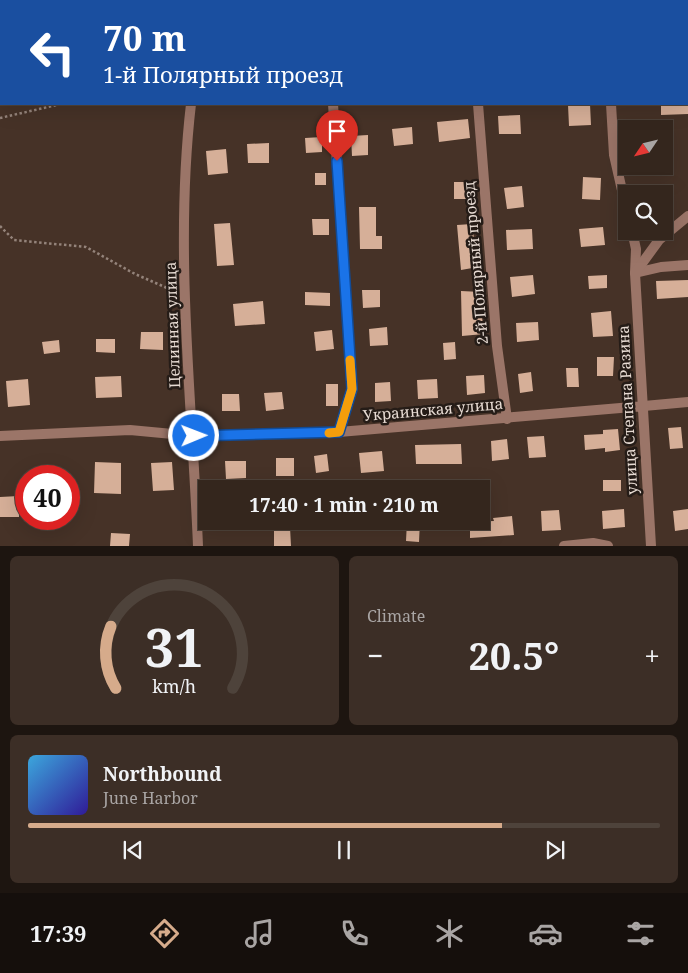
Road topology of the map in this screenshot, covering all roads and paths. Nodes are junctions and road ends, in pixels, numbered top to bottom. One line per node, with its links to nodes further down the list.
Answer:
1 (57, 105): 6 (path)
2 (191, 105): 13 (street, Целинная улица)
3 (333, 105): 17 (street)
4 (478, 105): 16 (street, 2-й Полярный проезд)
5 (611, 105): 7 (street)
6 (0, 118)
7 (621, 185)
8 (688, 216): 12 (street)
9 (0, 226): 13 (path)
10 (634, 240): 12 (street, улица Степана Разина)
11 (688, 264): 12 (street)
12 (635, 273): 15 (street, улица Степана Разина)
13 (184, 295): 19 (street, Целинная улица)
14 (688, 402): 15 (street, Украинская улица)
15 (644, 406): 16 (street, Украинская улица); 23 (street, улица Степана Разина)
16 (507, 419): 17 (street, Украинская улица)
17 (339, 432): 19 (street, Украинская улица)
18 (0, 436): 19 (street, Украинская улица)
19 (194, 436): 20 (street, Целинная улица)
20 (198, 546)
21 (564, 546): 22 (street)
22 (608, 546)
23 (651, 546)

